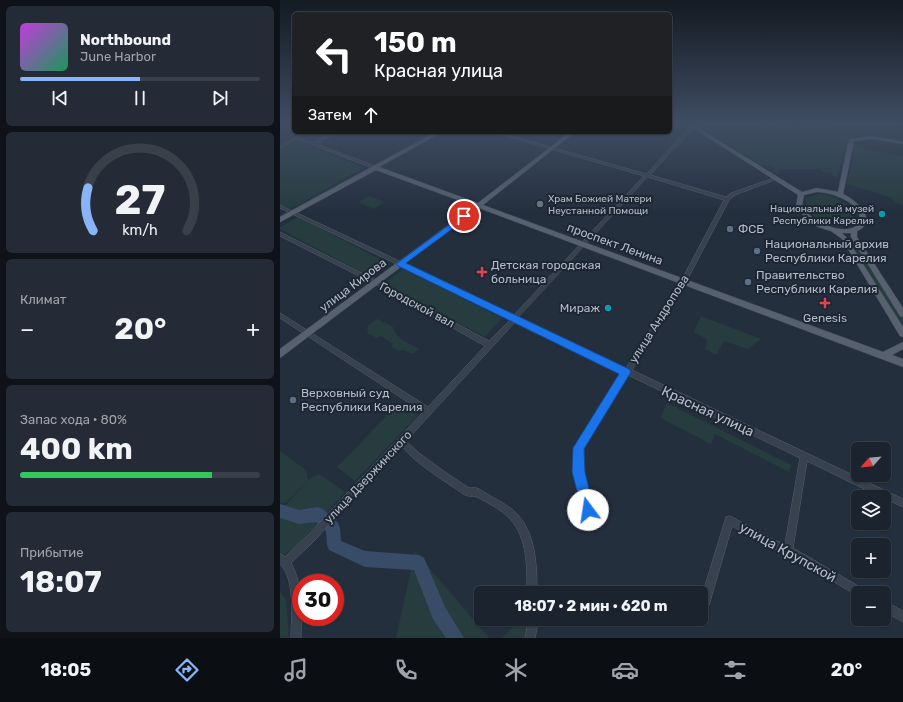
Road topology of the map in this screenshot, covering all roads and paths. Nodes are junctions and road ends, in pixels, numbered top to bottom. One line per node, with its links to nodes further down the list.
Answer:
1 (339, 154): 8 (street, проспект Ленина)
2 (401, 154): 8 (main road)
3 (546, 154): 15 (main road, улица Кирова)
4 (569, 154): 9 (street)
5 (667, 154): 9 (street, улица Дзержинского)
6 (736, 154): 10 (main road)
7 (848, 154): 12 (main road)
8 (376, 168): 15 (main road, проспект Ленина); 16 (main road)
9 (648, 176): 13 (street); 21 (street, улица Дзержинского)
10 (775, 179): 11 (main road); 13 (street)
11 (801, 194): 12 (main road); 18 (main road)
12 (840, 194): 19 (main road)
13 (727, 199): 24 (street, улица Андропова)
14 (280, 206): 16 (street, Красная улица)
15 (479, 206): 21 (main road, проспект Ленина); 22 (main road, улица Кирова)
16 (293, 213): 17 (main road); 22 (street, Красная улица)
17 (280, 220)
18 (834, 230): 19 (main road); 29 (main road)
19 (854, 230): 25 (main road)
20 (280, 234): 23 (street, Городской вал)
21 (584, 245): 24 (main road, проспект Ленина); 27 (street, улица Дзержинского)
22 (400, 264): 23 (main road, улица Кирова); 27 (street, Красная улица)
23 (375, 282): 28 (main road, улица Кирова); 31 (street, Городской вал)
24 (684, 282): 33 (main road, проспект Ленина); 35 (street, улица Андропова)
25 (903, 314)
26 (280, 315): 28 (street)
27 (514, 318): 31 (street, улица Дзержинского); 35 (street, Красная улица)
28 (309, 333): 32 (main road, улица Кирова); 36 (street)
29 (903, 334)
30 (903, 345): 33 (main road)
31 (488, 347): 36 (street, улица Дзержинского)
32 (280, 354)
33 (884, 356): 34 (main road, проспект Ленина)
34 (903, 363)
35 (626, 372): 38 (street, Красная улица); 40 (street, улица Андропова)
36 (428, 411): 37 (street, улица Дзержинского)
37 (401, 441): 42 (street, улица Дзержинского); 43 (street)
38 (804, 456): 39 (street, Красная улица); 41 (street)
39 (903, 503)
40 (588, 510)
41 (788, 550): 44 (street, улица Крупской); 45 (street, улица Крупской)
42 (283, 560): 49 (street)
43 (532, 586)
44 (851, 587)
45 (708, 591)
46 (891, 610): 47 (street)
47 (903, 617)
48 (532, 626): 50 (street)
49 (296, 638)
50 (530, 638)

